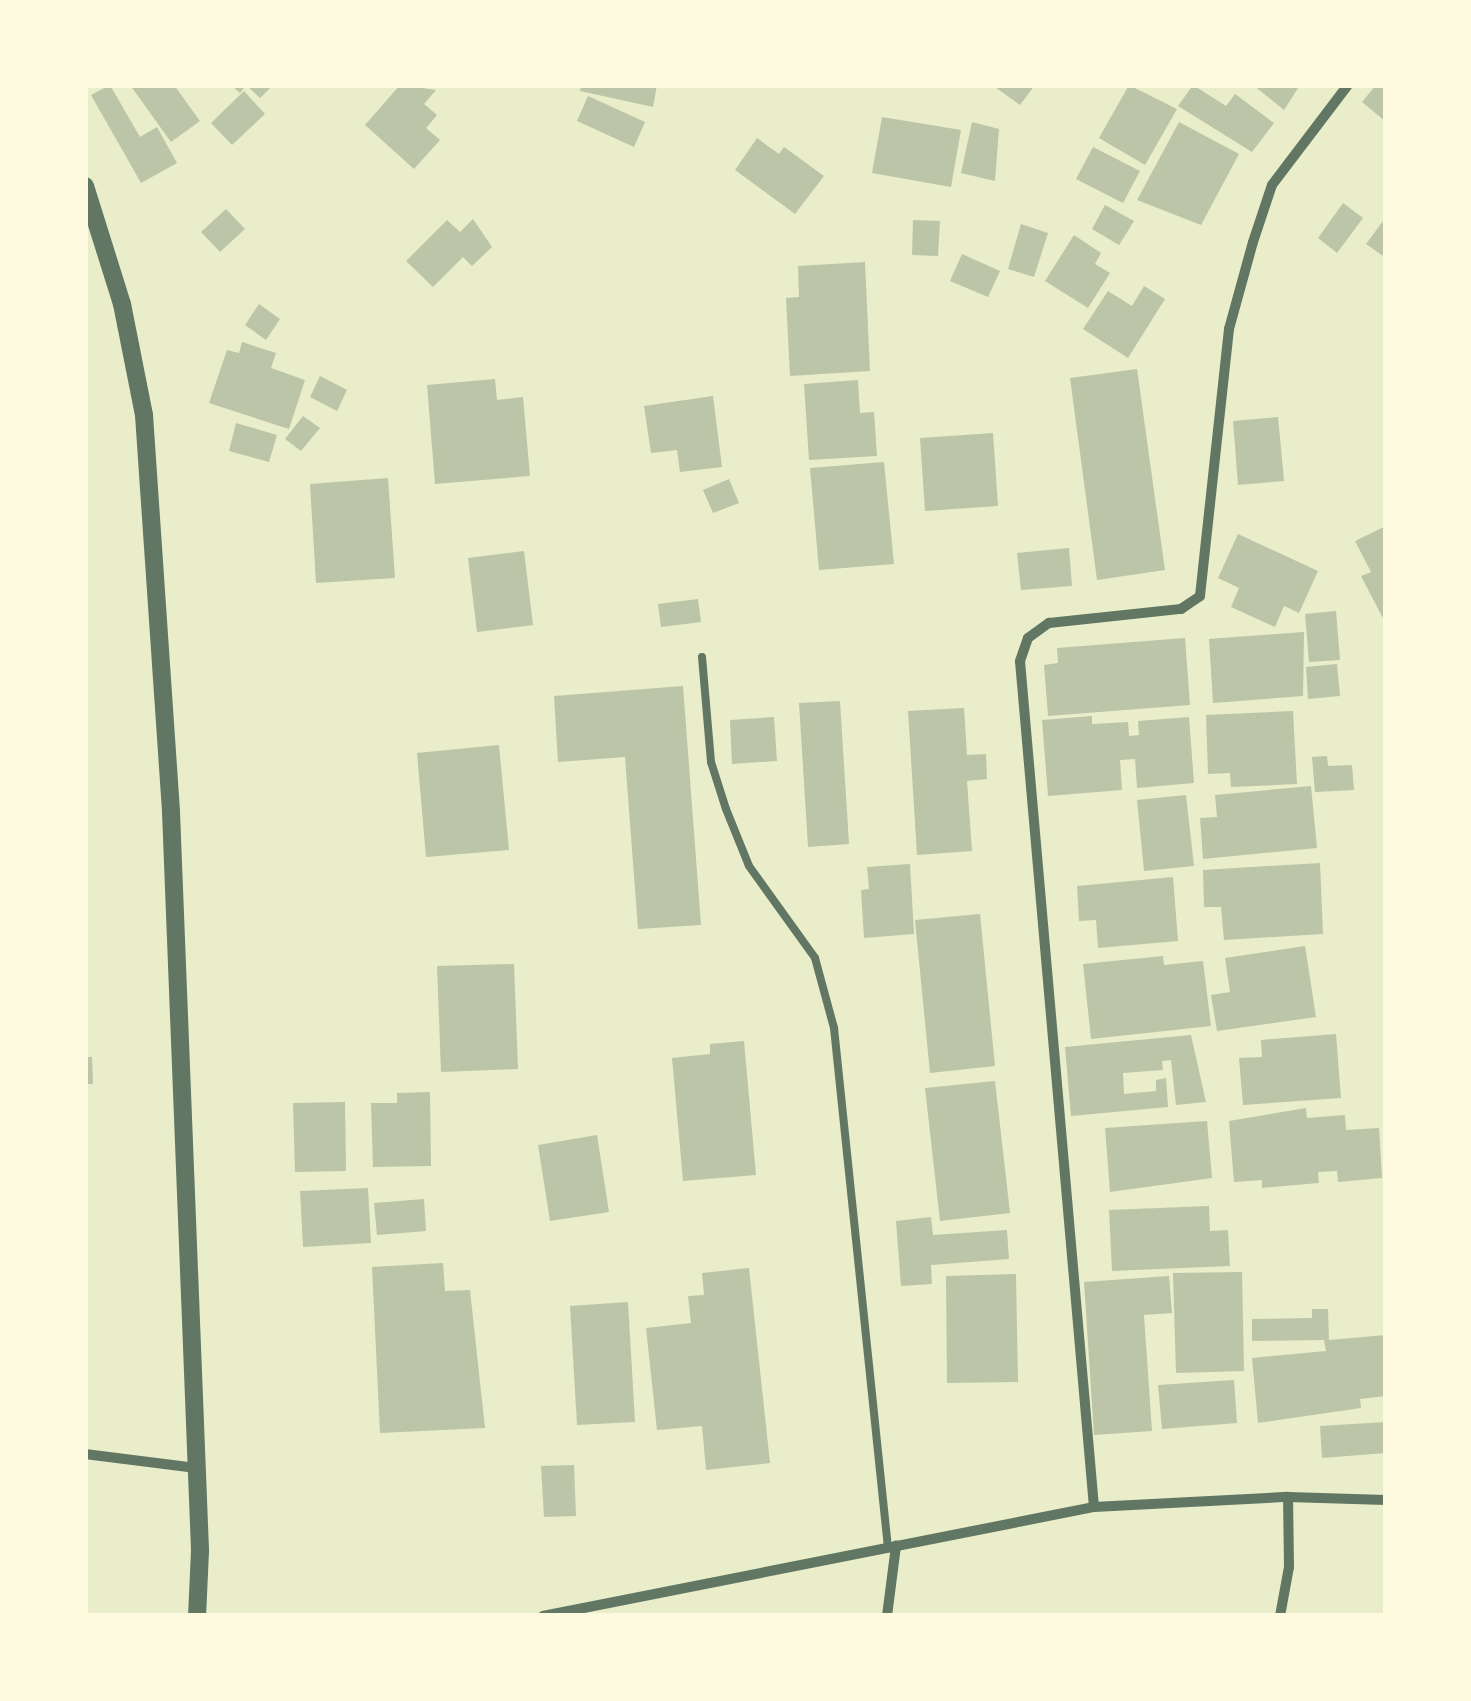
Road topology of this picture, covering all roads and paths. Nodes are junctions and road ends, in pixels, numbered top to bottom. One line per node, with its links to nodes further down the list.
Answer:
1 (1348, 85): 8 (street)
2 (85, 186): 5 (street)
3 (702, 657): 9 (lane)
4 (85, 1454): 5 (street)
5 (196, 1468): 10 (street)
6 (1288, 1497): 7 (street); 8 (street); 13 (street)
7 (1386, 1500)
8 (1094, 1507): 9 (street)
9 (892, 1547): 11 (street); 12 (street)
10 (197, 1616)
11 (543, 1616)
12 (887, 1616)
13 (1280, 1616)

